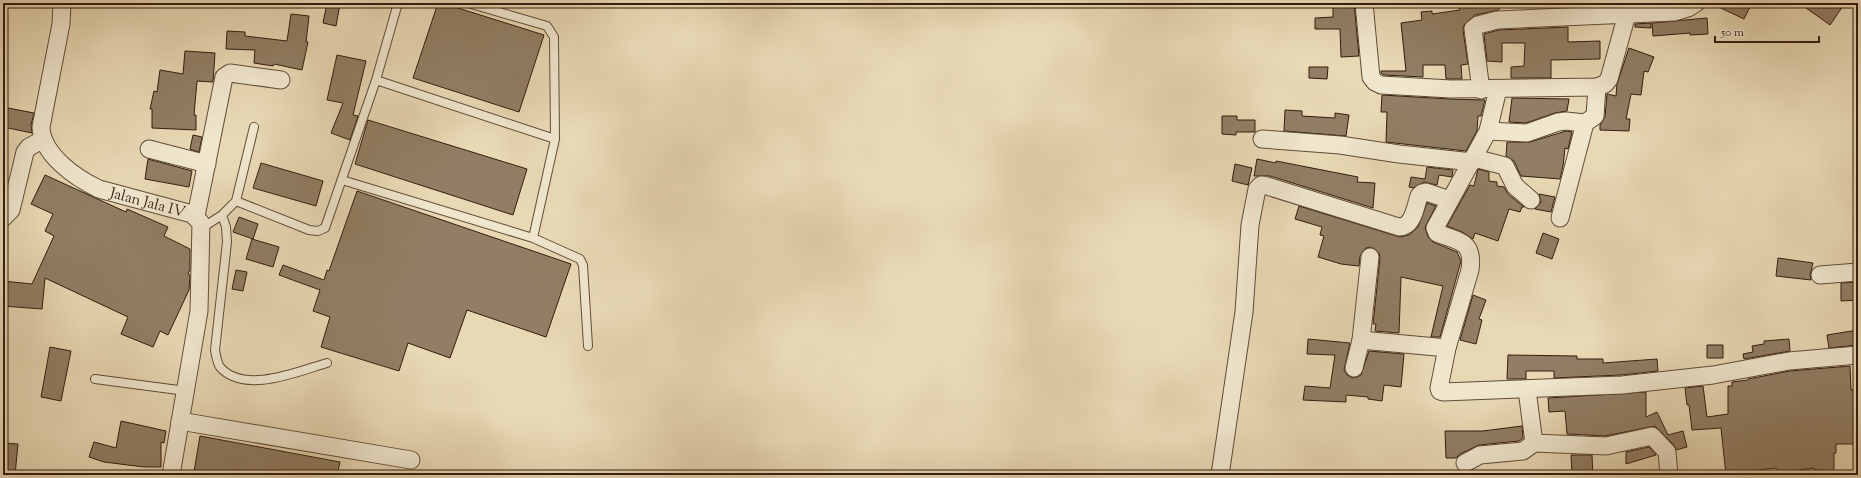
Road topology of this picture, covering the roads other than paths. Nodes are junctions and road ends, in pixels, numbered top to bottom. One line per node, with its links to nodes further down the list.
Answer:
1 (62, 3): 16 (street)
2 (398, 3): 8 (lane)
3 (468, 3): 15 (lane)
4 (1364, 3): 11 (street)
5 (1696, 3): 6 (street)
6 (1628, 9): 9 (street); 11 (street)
7 (281, 80): 20 (street)
8 (376, 80): 15 (lane); 21 (lane)
9 (1597, 87): 10 (street); 12 (street)
10 (1498, 89): 11 (street); 14 (street)
11 (1481, 90)
12 (1585, 123): 14 (street); 27 (street)
13 (254, 127): 24 (lane)
14 (1488, 131): 19 (street)
15 (555, 139): 29 (lane)
16 (42, 140): 26 (street); 28 (street, Jalan Jala IV)
17 (1262, 140): 19 (street)
18 (149, 149): 20 (street)
19 (1473, 160): 22 (street); 23 (street)
20 (207, 164): 28 (street)
21 (342, 180): 24 (lane); 29 (lane)
22 (1450, 200): 35 (street); 47 (street)
23 (1531, 200)
24 (236, 201): 25 (lane)
25 (222, 215): 28 (lane); 37 (lane)
26 (3, 218)
27 (1560, 218)
28 (199, 222): 41 (street, Jalan Jala IV)
29 (533, 238): 34 (lane)
30 (1370, 257): 33 (street)
31 (1858, 272): 32 (street)
32 (1820, 274)
33 (1361, 340): 35 (street); 38 (street)
34 (588, 346)
35 (1447, 348): 40 (street)
36 (1858, 355): 40 (street)
37 (327, 363)
38 (1354, 368)
39 (95, 379): 41 (lane)
40 (1527, 390): 43 (street)
41 (186, 391): 42 (street, Jalan Jala IV)
42 (180, 420): 44 (street); 46 (street, Jalan Jala IV)
43 (1534, 443): 45 (street); 48 (street)
44 (411, 460)
45 (1465, 463)
46 (171, 475)
47 (1220, 475)
48 (1669, 475)

